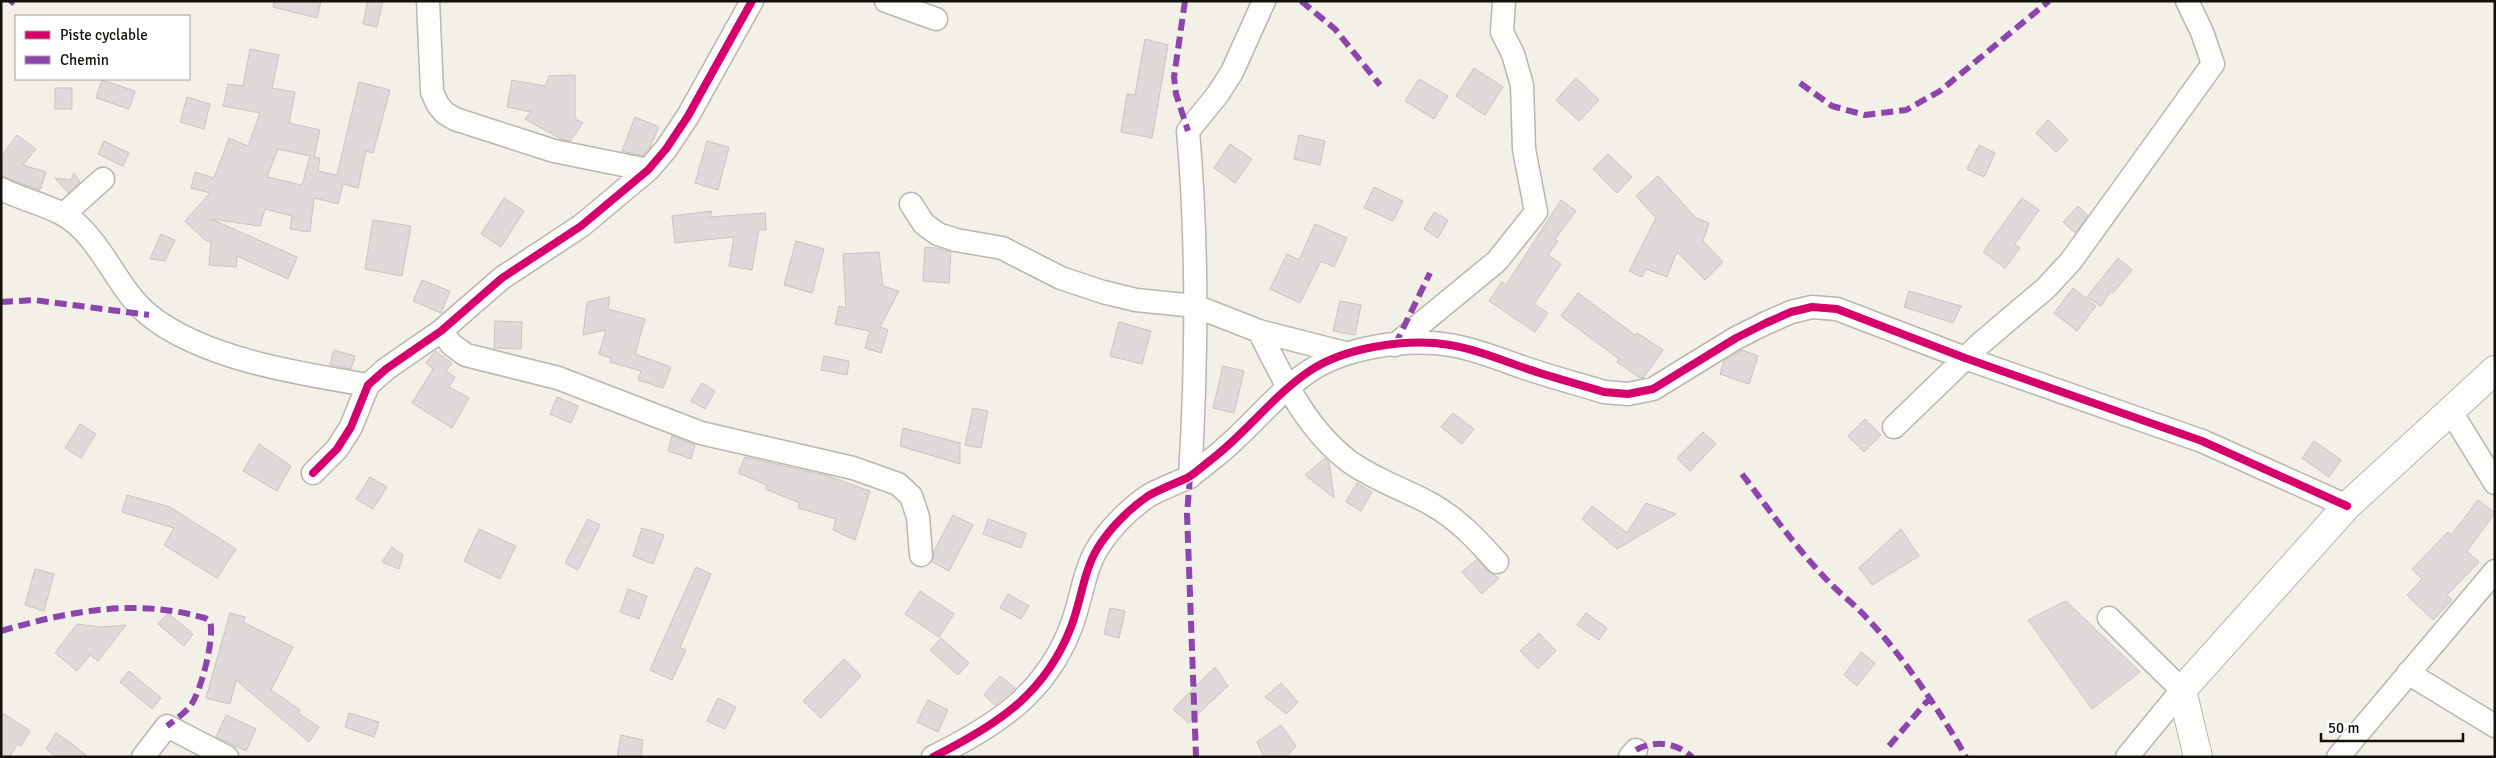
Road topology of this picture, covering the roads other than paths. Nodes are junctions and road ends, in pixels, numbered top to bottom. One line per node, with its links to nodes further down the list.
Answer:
1 (428, 1): 8 (street)
2 (752, 1): 8 (street)
3 (886, 1): 7 (street)
4 (1264, 1): 13 (street)
5 (1504, 1): 16 (street)
6 (2187, 1): 18 (street)
7 (936, 19)
8 (648, 170): 14 (street)
9 (103, 179): 12 (street)
10 (1, 189): 12 (street)
11 (911, 204): 13 (street)
12 (64, 214): 20 (street)
13 (1195, 306): 15 (street); 25 (street)
14 (441, 331): 20 (street); 28 (street)
15 (1259, 331): 17 (street); 21 (street)
16 (1395, 345): 17 (street); 18 (street)
17 (1345, 353): 21 (street)
18 (1965, 358): 23 (street); 27 (street)
19 (2495, 370): 22 (street)
20 (368, 385): 24 (street)
21 (1289, 387): 25 (street); 29 (street)
22 (2450, 410): 26 (street); 27 (street)
23 (1894, 427)
24 (313, 473)
25 (1190, 477): 37 (street)
26 (2495, 483)
27 (2347, 506): 33 (street)
28 (921, 556)
29 (1497, 562)
30 (2495, 571): 32 (street)
31 (2109, 618): 33 (street)
32 (2408, 674): 34 (street); 40 (street)
33 (2182, 690): 38 (street); 39 (street)
34 (2495, 726)
35 (142, 757): 36 (street)
36 (227, 757)
37 (932, 757)
38 (2127, 757)
39 (2198, 757)
40 (2338, 757)

